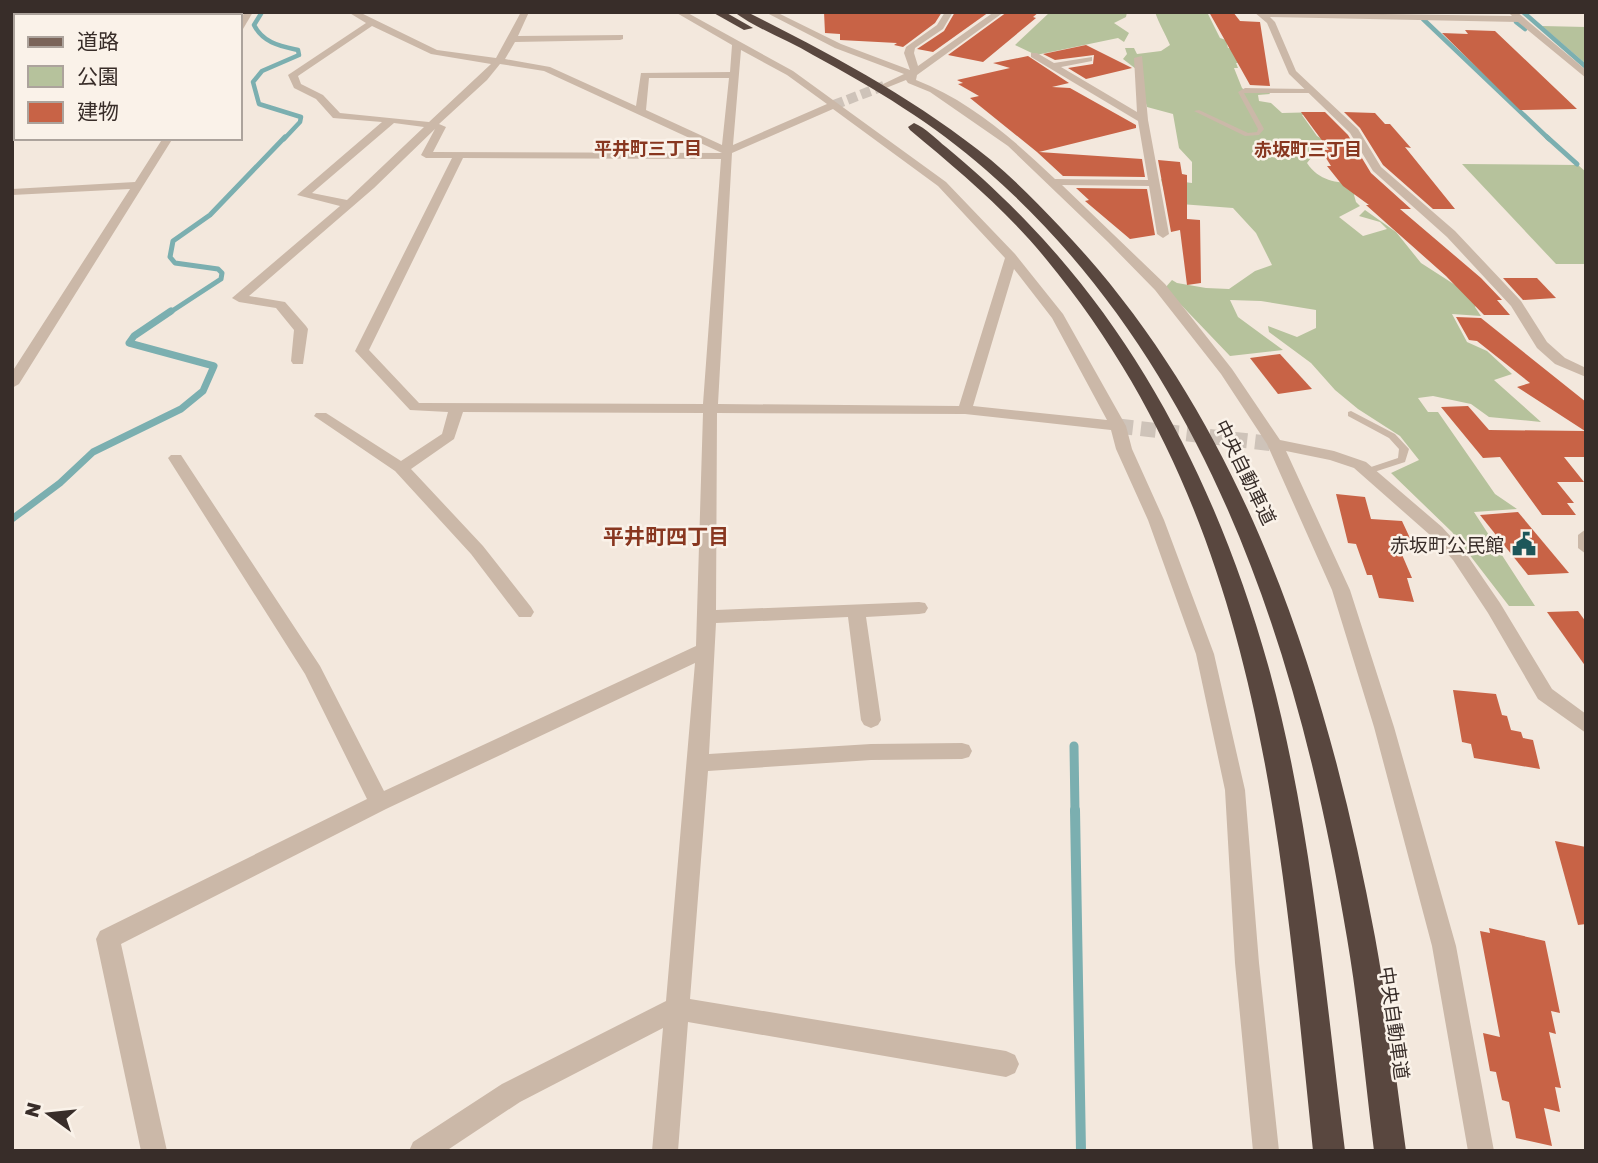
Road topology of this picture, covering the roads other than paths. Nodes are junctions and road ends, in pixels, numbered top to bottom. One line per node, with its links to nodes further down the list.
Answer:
1 (352, 12): 12 (street)
2 (525, 12): 14 (street)
3 (679, 12): 15 (street)
4 (717, 12): 73 (highway)
5 (739, 12): 74 (highway, 中央自動車道)
6 (769, 12): 21 (street)
7 (949, 12): 21 (street)
8 (1000, 12): 21 (street)
9 (1259, 13): 10 (street); 25 (street)
10 (1331, 14): 11 (street)
11 (1516, 15): 23 (street)
12 (373, 22): 18 (street); 29 (street)
13 (620, 37): 14 (street)
14 (513, 39): 18 (street)
15 (737, 44): 22 (street); 26 (street)
16 (1034, 55): 20 (street)
17 (1139, 58): 30 (street)
18 (499, 60): 27 (street); 31 (street)
19 (1100, 65): 20 (street)
20 (1051, 66): 30 (street)
21 (914, 73): 24 (street); 35 (street)
22 (735, 75): 27 (street); 33 (street)
23 (1586, 75)
24 (886, 85)
25 (1310, 91): 28 (lane); 43 (street)
26 (834, 105): 33 (street); 41 (street)
27 (641, 111): 33 (street)
28 (1197, 111)
29 (391, 120): 31 (street); 39 (street)
30 (1143, 121): 36 (street)
31 (432, 125): 34 (street); 39 (street)
32 (167, 140): 37 (street)
33 (727, 154): 34 (street); 46 (street)
34 (458, 155): 45 (street)
35 (1054, 182): 36 (street); 51 (street)
36 (1154, 183): 40 (street)
37 (138, 185): 38 (street); 44 (street)
38 (12, 192)
39 (349, 204): 42 (street)
40 (1163, 234)
41 (1011, 257): 47 (street); 50 (street)
42 (298, 361)
43 (1586, 373)
44 (12, 384)
45 (457, 407): 46 (street); 53 (street)
46 (710, 409): 47 (street); 60 (street)
47 (964, 410): 50 (street)
48 (1352, 414): 54 (lane)
49 (321, 416): 53 (street)
50 (1118, 426): 72 (street)
51 (1275, 444): 54 (street); 75 (street)
52 (176, 458): 66 (street)
53 (401, 468): 59 (street)
54 (1367, 471): 63 (street)
55 (1586, 536): 56 (street)
56 (1586, 548)
57 (919, 608): 58 (street)
58 (856, 611): 60 (street); 62 (street)
59 (526, 612)
60 (707, 617): 61 (street)
61 (705, 650): 65 (street); 66 (street)
62 (871, 720)
63 (1586, 725)
64 (962, 751): 65 (street)
65 (698, 764): 67 (street)
66 (379, 803): 69 (street)
67 (677, 1008): 68 (street); 70 (street); 71 (street)
68 (1006, 1064)
69 (154, 1151)
70 (422, 1151)
71 (665, 1151)
72 (1266, 1151)
73 (1329, 1151)
74 (1390, 1151)
75 (1481, 1151)

